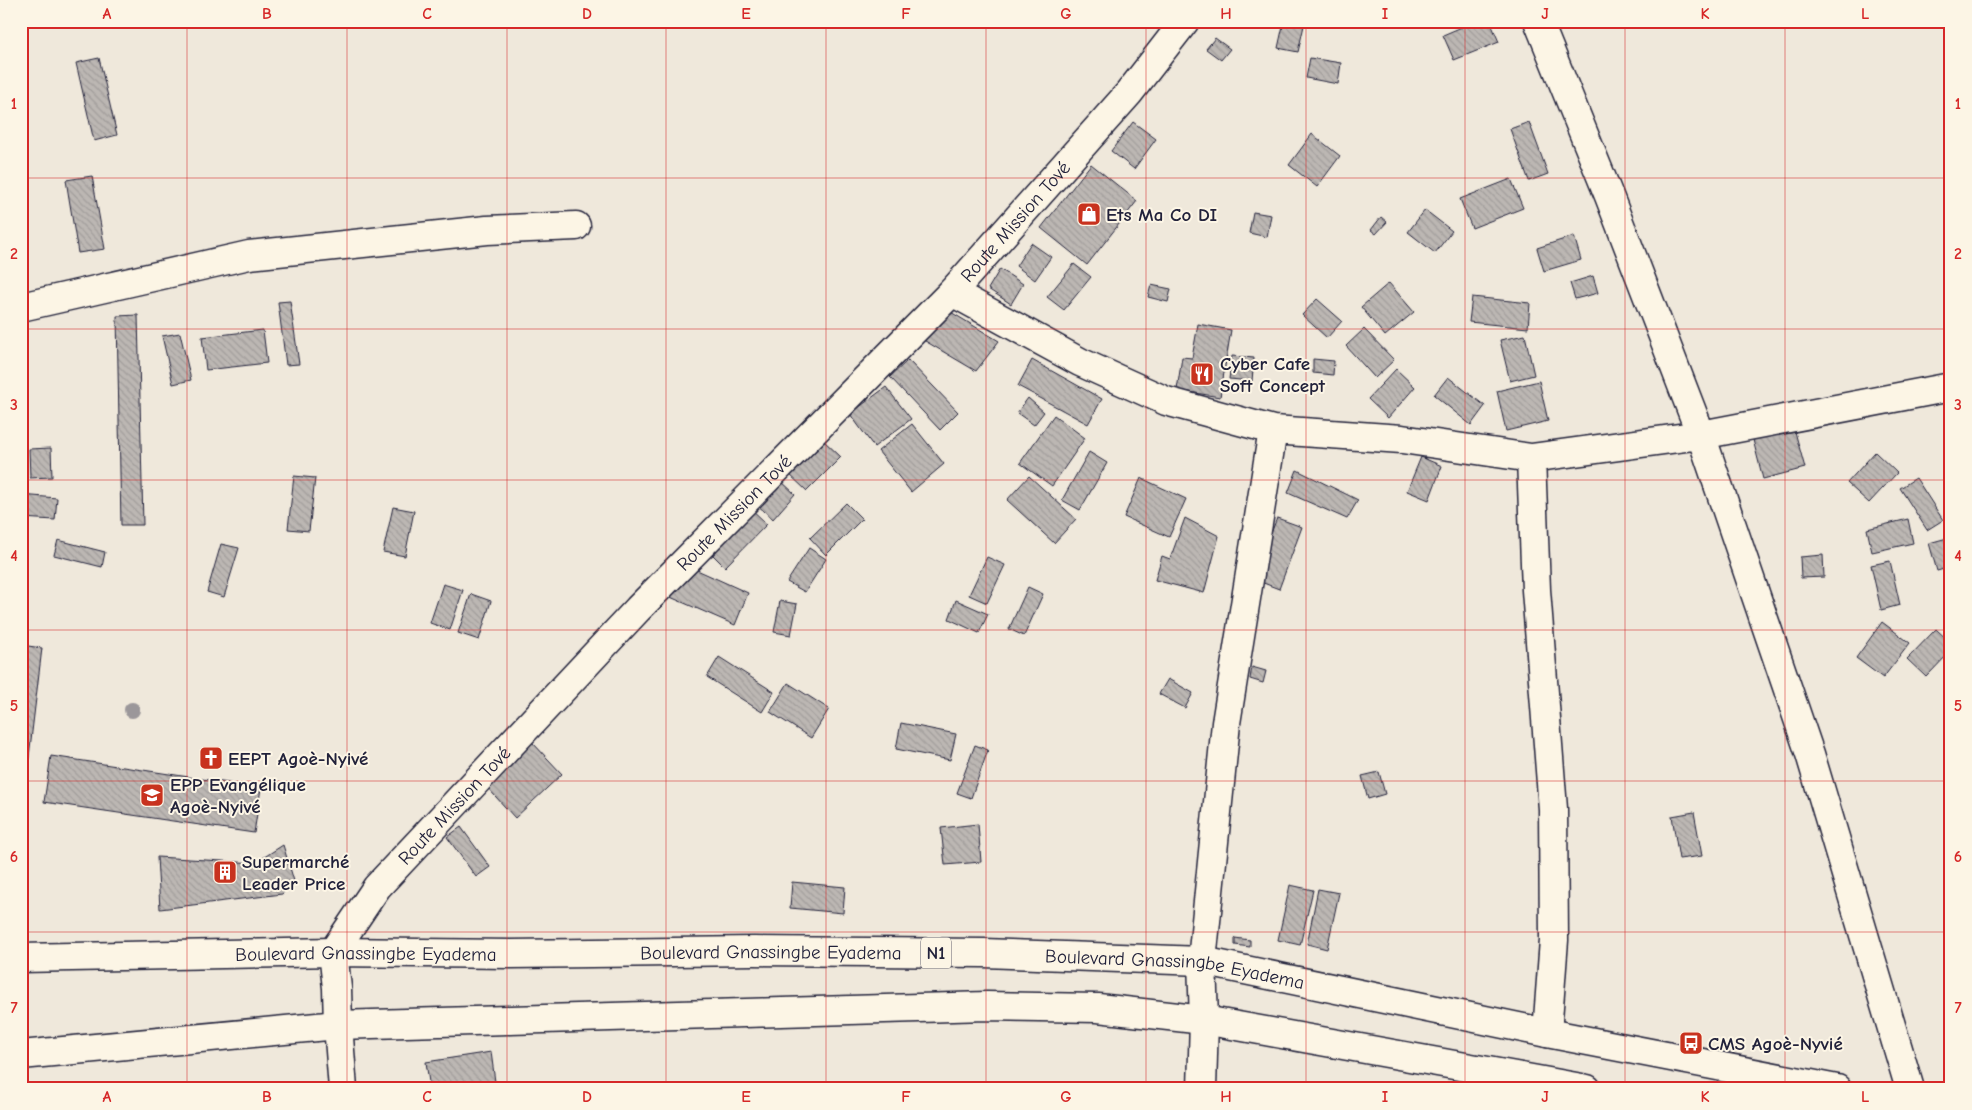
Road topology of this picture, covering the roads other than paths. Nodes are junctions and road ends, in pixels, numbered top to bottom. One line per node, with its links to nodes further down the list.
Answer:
1 (1185, 21): 4 (main road, Route Mission Tové)
2 (1538, 21): 8 (main road)
3 (576, 226): 5 (main road)
4 (952, 292): 7 (main road); 10 (main road, Route Mission Tové)
5 (21, 307)
6 (1951, 387): 8 (main road)
7 (1273, 430): 9 (main road); 12 (main road)
8 (1701, 435): 9 (main road); 21 (main road)
9 (1531, 458): 15 (main road)
10 (333, 952): 11 (main road, Boulevard Gnassingbe Eyadema / N1); 12 (main road, Boulevard Gnassingbe Eyadema / N1); 14 (main road)
11 (21, 958)
12 (1202, 961): 13 (main road); 15 (main road, Boulevard Gnassingbe Eyadema / N1)
13 (1204, 1020): 14 (main road); 18 (main road); 19 (main road)
14 (338, 1025): 16 (main road); 17 (main road)
15 (1547, 1033): 20 (main road, Boulevard Gnassingbe Eyadema / N1)
16 (21, 1055)
17 (343, 1089)
18 (1202, 1089)
19 (1587, 1089)
20 (1837, 1089)
21 (1910, 1089)

